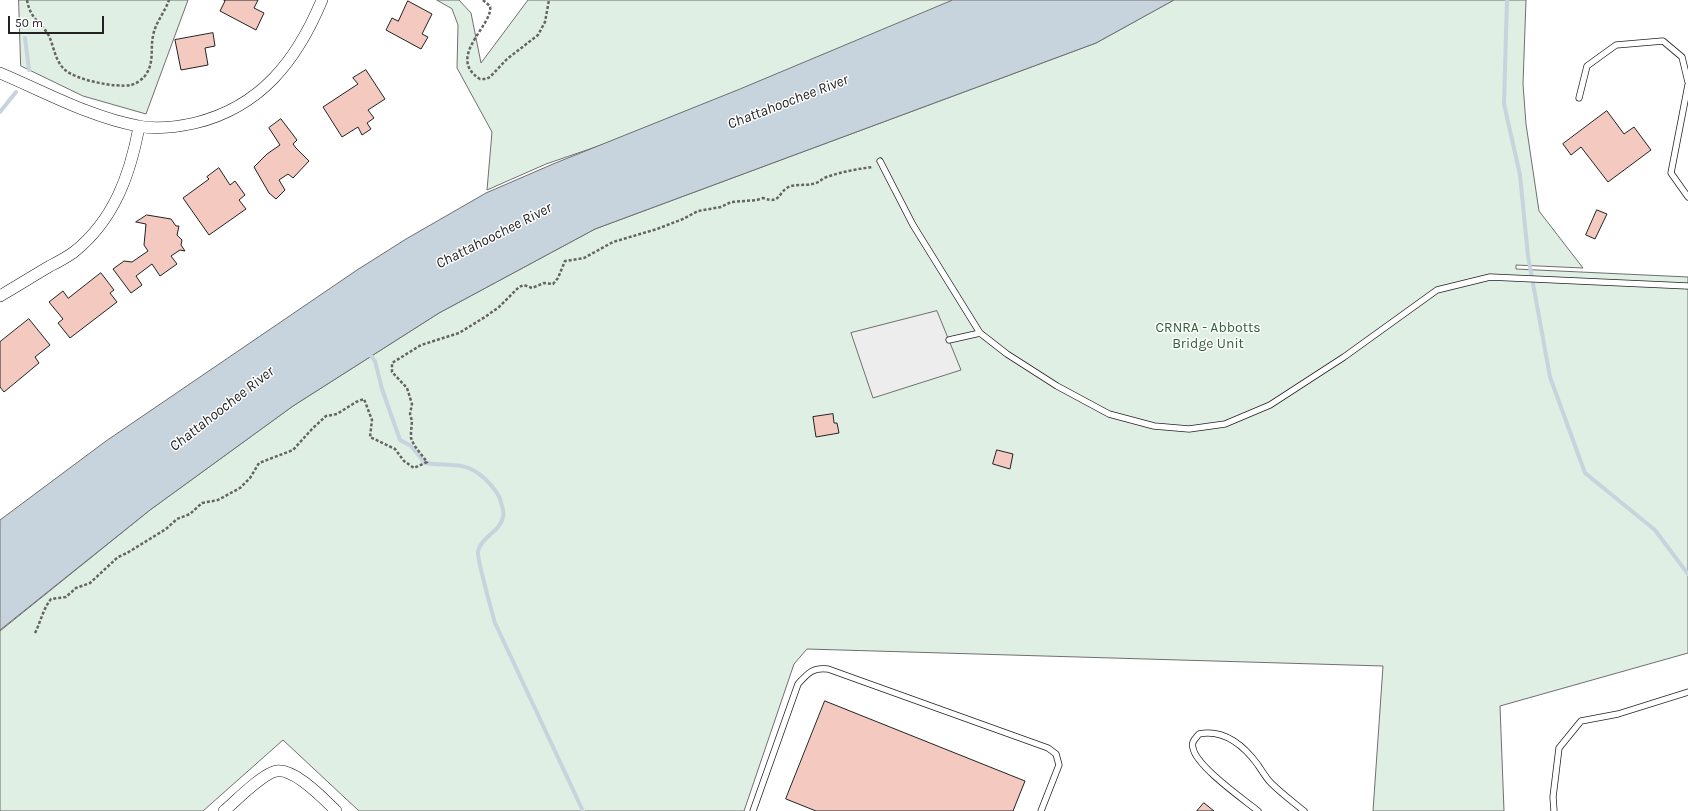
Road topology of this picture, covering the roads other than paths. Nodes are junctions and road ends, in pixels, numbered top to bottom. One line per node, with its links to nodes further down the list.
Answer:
1 (322, 0): 6 (street)
2 (0, 73): 6 (street)
3 (1688, 82): 5 (lane)
4 (1688, 85): 8 (lane)
5 (1579, 98)
6 (139, 127): 10 (street)
7 (880, 161): 11 (lane)
8 (1688, 197)
9 (1688, 286): 11 (lane)
10 (0, 296)
11 (980, 333): 12 (lane)
12 (949, 340)
13 (1688, 692): 20 (lane)
14 (224, 811): 15 (street)
15 (336, 811)
16 (753, 811): 17 (lane)
17 (1041, 811)
18 (1258, 811): 19 (lane)
19 (1304, 811)
20 (1554, 811)

